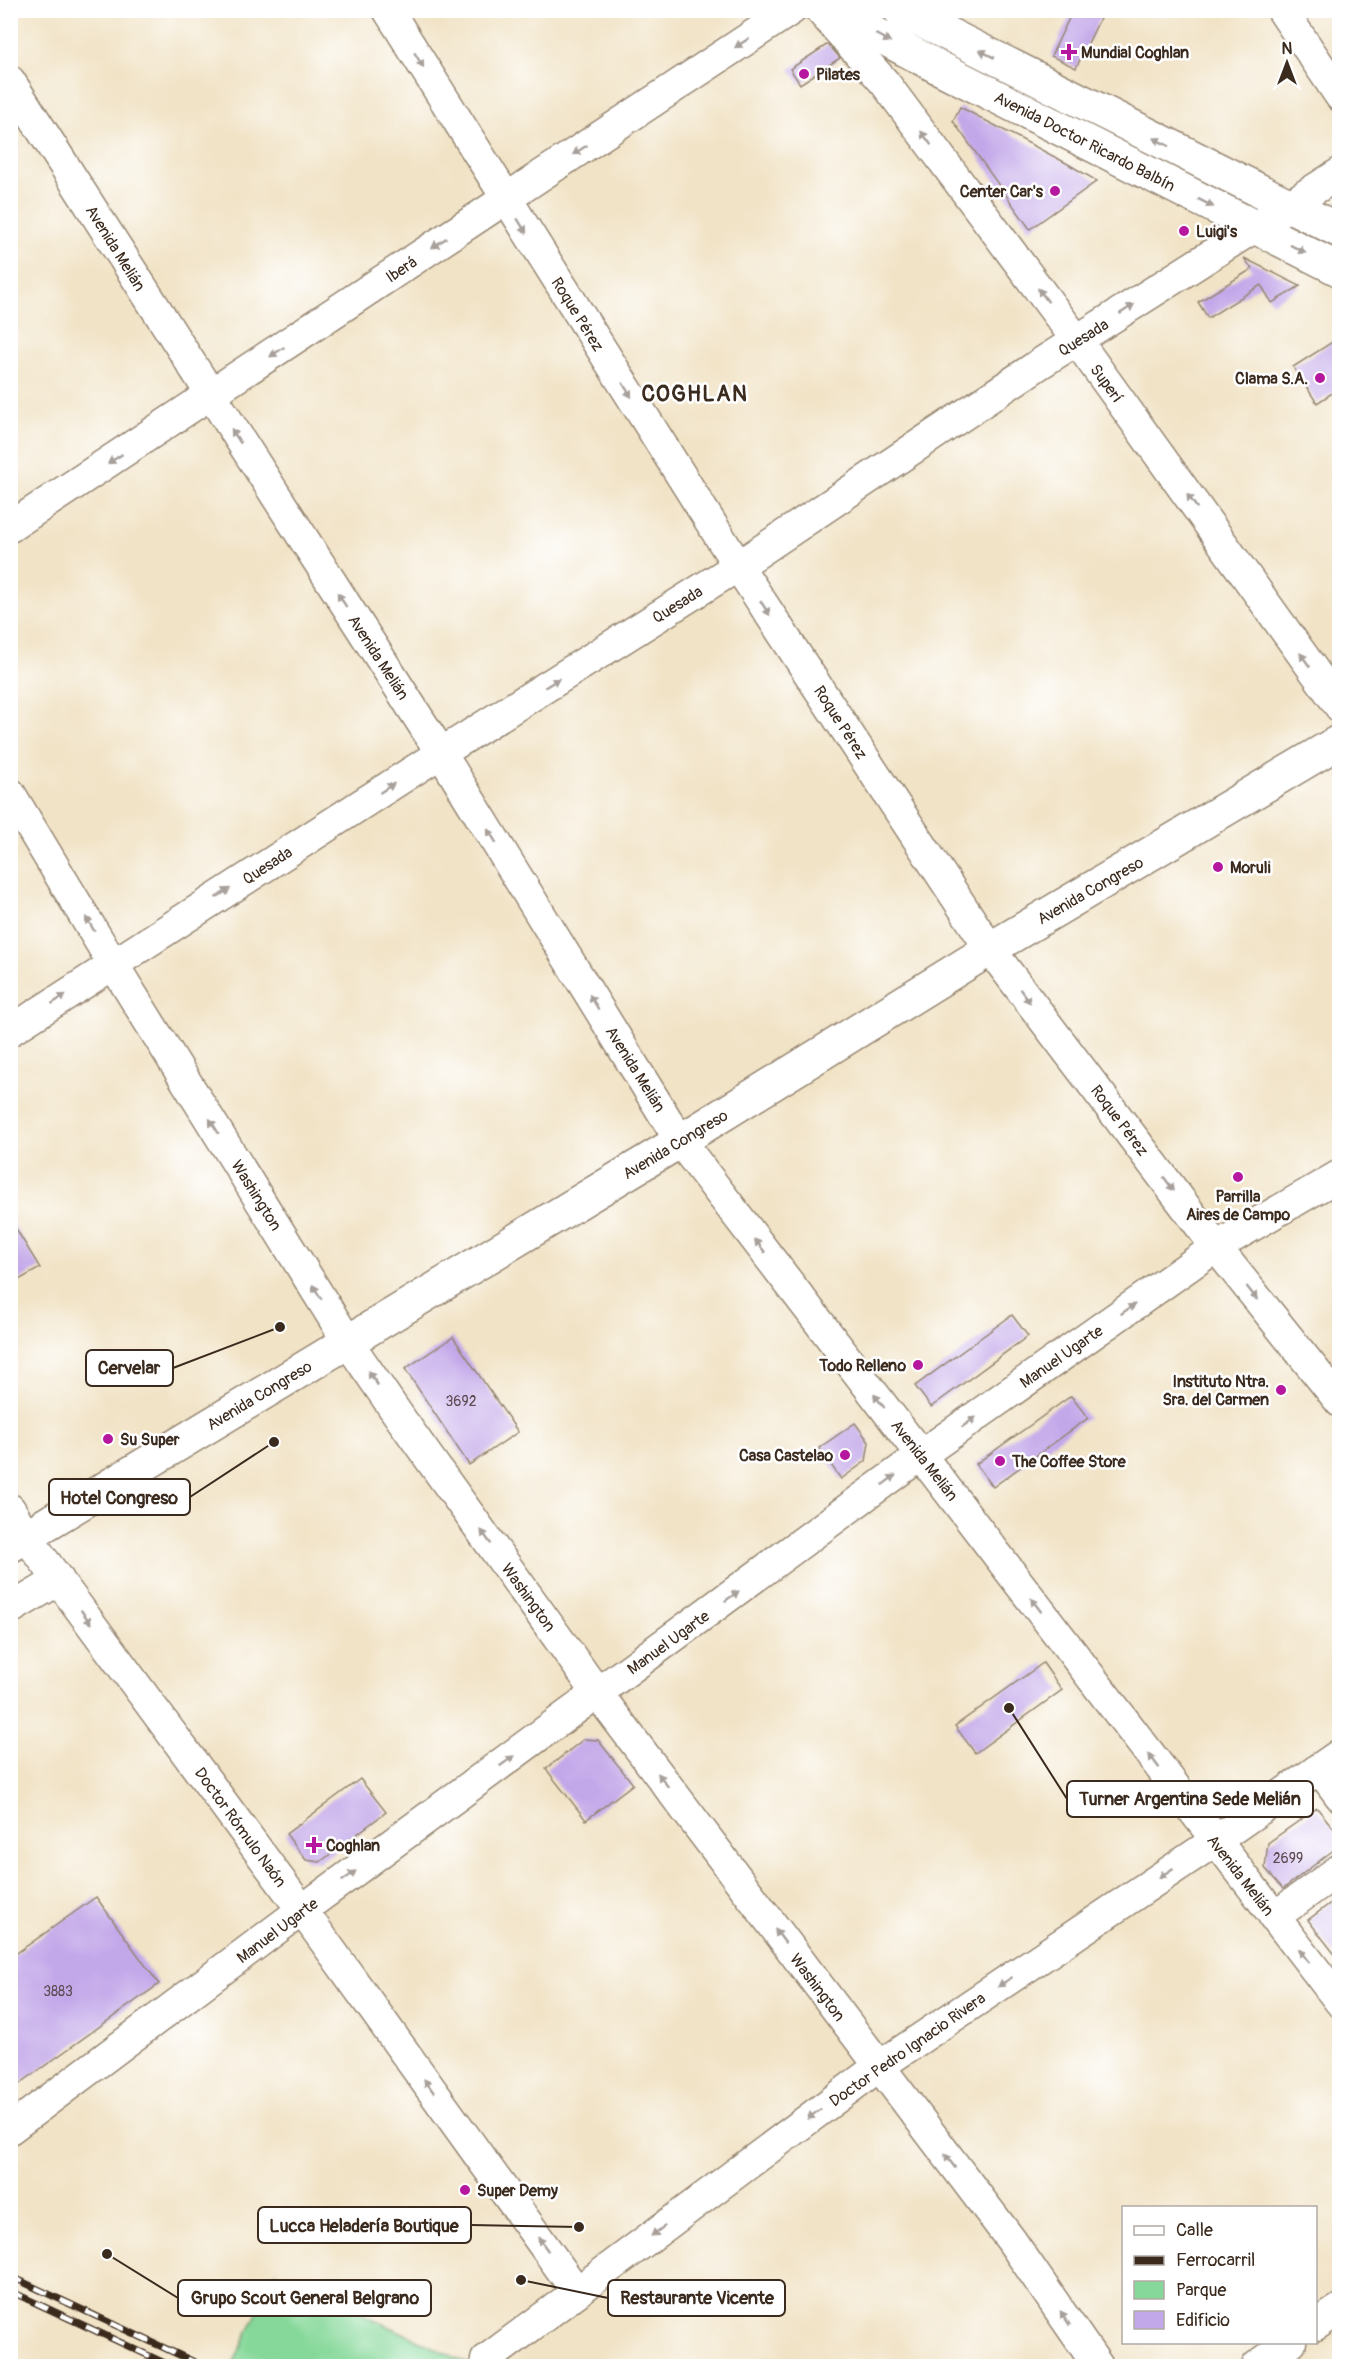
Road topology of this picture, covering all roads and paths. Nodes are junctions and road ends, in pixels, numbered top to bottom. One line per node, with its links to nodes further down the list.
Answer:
1 (388, 10): 10 (street, Roque Pérez, one-way to 10)
2 (791, 10): 10 (street, Iberá, one-way to 10)
3 (820, 10): 15 (street, Superí, one-way to 3)
4 (831, 10): 12 (main road, Avenida Doctor Ricardo Balbín, one-way to 12)
5 (900, 10): 11 (main road, Avenida Doctor Ricardo Balbín, one-way to 5)
6 (1282, 10): 8 (street)
7 (10, 81): 16 (street, Avenida Melián)
8 (1340, 96)
9 (1340, 173): 11 (street, Quesada)
10 (505, 199): 16 (street, Iberá, one-way to 16); 18 (street, Roque Pérez, one-way to 18)
11 (1289, 206): 12 (street, Quesada); 13 (main road, Avenida Doctor Ricardo Balbín)
12 (1256, 228): 14 (main road, Avenida Doctor Ricardo Balbín, one-way to 14); 15 (street, Quesada, one-way to 12)
13 (1340, 231)
14 (1340, 270)
15 (1078, 342): 18 (street, Quesada); 19 (street, Superí, one-way to 15)
16 (211, 396): 17 (street, Iberá, one-way to 17); 21 (street, Avenida Melián, one-way to 16)
17 (10, 527)
18 (738, 566): 21 (street, Quesada, one-way to 18); 23 (street, Roque Pérez, one-way to 23)
19 (1340, 707)
20 (1340, 741): 23 (main road, Avenida Congreso)
21 (441, 753): 24 (street, Quesada, one-way to 21); 26 (street, Avenida Melián, one-way to 21)
22 (10, 793): 24 (street, Washington, one-way to 22)
23 (990, 949): 26 (main road, Avenida Congreso); 28 (street, Roque Pérez, one-way to 28)
24 (114, 964): 25 (street, Quesada, one-way to 24); 29 (street, Washington, one-way to 24)
25 (10, 1031)
26 (680, 1141): 29 (main road, Avenida Congreso); 31 (street, Avenida Melián, one-way to 26)
27 (1340, 1175): 28 (street, Manuel Ugarte)
28 (1216, 1247): 30 (street, Roque Pérez, one-way to 30); 31 (street, Manuel Ugarte, one-way to 28)
29 (348, 1342): 32 (main road, Avenida Congreso); 35 (street, Washington, one-way to 29)
30 (1340, 1402)
31 (921, 1455): 35 (street, Manuel Ugarte, one-way to 31); 38 (street, Avenida Melián, one-way to 31)
32 (16, 1530): 33 (street, Doctor Rómulo Naón)
33 (59, 1580): 34 (street); 40 (street, Doctor Rómulo Naón, one-way to 40)
34 (10, 1609)
35 (598, 1694): 40 (street, Manuel Ugarte, one-way to 35); 43 (street, Washington, one-way to 35)
36 (1329, 1761): 37 (street); 38 (street, Doctor Pedro Ignacio Rivera)
37 (1340, 1796)
38 (1215, 1840): 41 (street, Avenida Melián); 43 (street, Doctor Pedro Ignacio Rivera, one-way to 43)
39 (1340, 1869): 41 (street)
40 (302, 1910): 44 (street, Manuel Ugarte); 45 (street, Doctor Rómulo Naón, one-way to 40)
41 (1274, 1917): 42 (street, Avenida Melián, one-way to 41)
42 (1340, 2002)
43 (878, 2067): 45 (street, Doctor Pedro Ignacio Rivera, one-way to 45); 50 (street, Washington, one-way to 43)
44 (10, 2129)
45 (577, 2292): 49 (street, Doctor Pedro Ignacio Rivera)
46 (1340, 2309): 47 (street)
47 (1317, 2324)
48 (1290, 2344): 51 (street)
49 (486, 2360)
50 (1098, 2367)
51 (1257, 2367)

